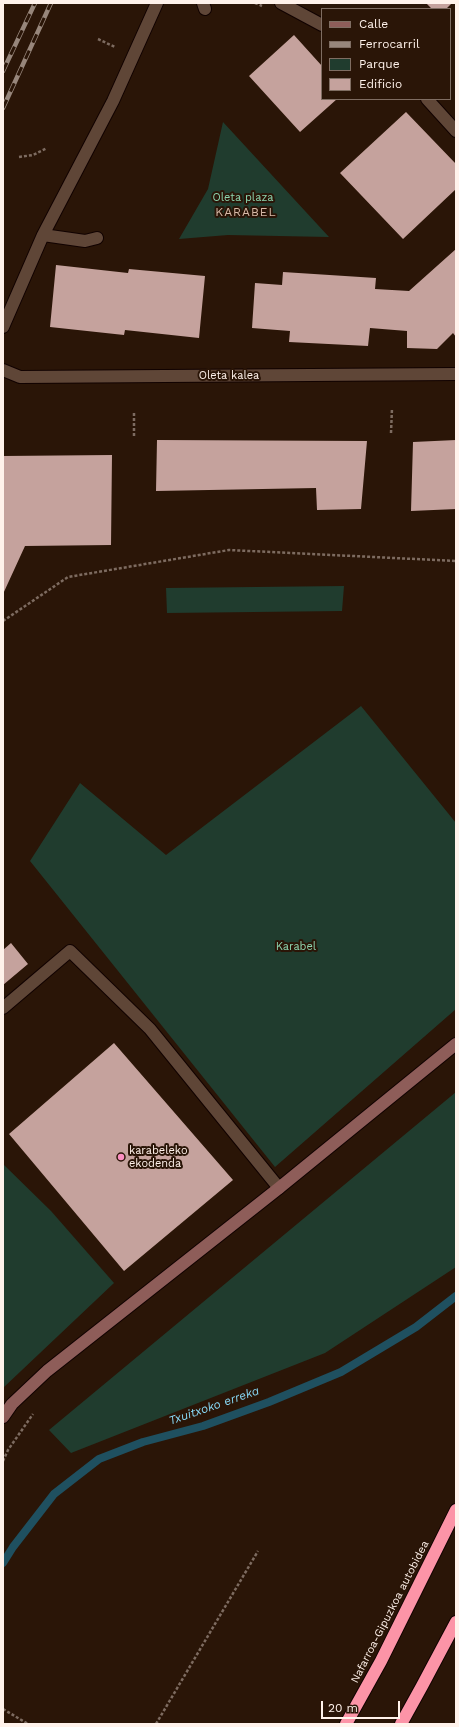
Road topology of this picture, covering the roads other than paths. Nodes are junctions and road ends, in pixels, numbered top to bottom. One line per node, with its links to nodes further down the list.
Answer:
1 (157, 3): 6 (street)
2 (281, 3): 3 (street)
3 (321, 24)
4 (427, 100): 5 (street)
5 (456, 131)
6 (43, 235): 7 (street); 8 (street)
7 (97, 238)
8 (3, 326)
9 (3, 370): 10 (street, Oleta kalea)
10 (456, 374)
11 (3, 1008): 13 (street)
12 (456, 1044): 13 (street)
13 (279, 1188): 14 (street)
14 (3, 1417)
15 (456, 1510): 17 (highway, Nafarroa-Gipuzkoa autobidea)
16 (456, 1622): 18 (highway)
17 (346, 1724)
18 (400, 1724)

